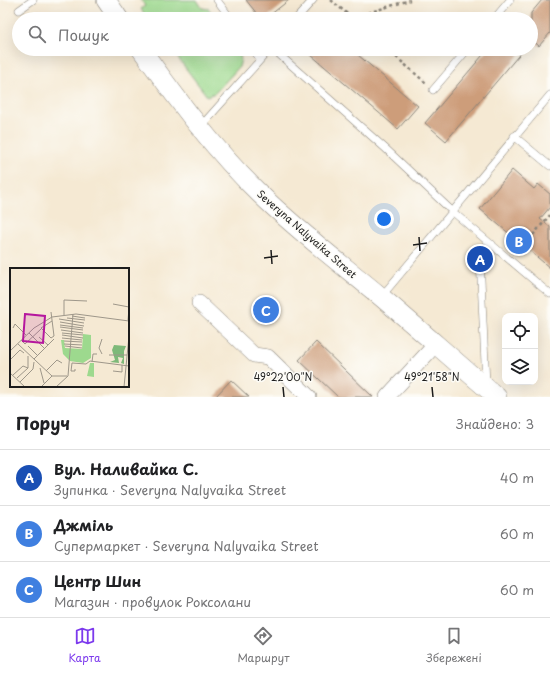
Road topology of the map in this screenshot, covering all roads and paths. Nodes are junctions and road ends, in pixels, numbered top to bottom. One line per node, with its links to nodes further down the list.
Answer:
1 (33, 0): 8 (lane)
2 (106, 0): 9 (street)
3 (217, 0): 10 (lane)
4 (313, 0): 11 (lane)
5 (331, 0): 12 (path)
6 (410, 0): 13 (path)
7 (510, 0): 14 (lane)
8 (19, 10)
9 (115, 12)
10 (226, 12)
11 (302, 12)
12 (345, 12)
13 (371, 12)
14 (500, 12)
15 (146, 56): 24 (street, Severyna Nalyvaika Street)
16 (258, 56): 21 (lane)
17 (263, 56): 21 (lane)
18 (281, 56): 27 (lane)
19 (395, 56): 22 (path)
20 (462, 56): 22 (lane)
21 (260, 59): 24 (lane)
22 (433, 90)
23 (550, 95): 25 (lane)
24 (200, 127): 32 (street, Severyna Nalyvaika Street)
25 (514, 136): 26 (lane); 27 (lane)
26 (550, 166)
27 (453, 212): 30 (lane); 32 (lane)
28 (550, 215): 29 (path)
29 (533, 235)
30 (492, 244): 31 (lane); 35 (lane)
31 (550, 294)
32 (381, 297): 34 (street, Severyna Nalyvaika Street)
33 (199, 303): 36 (street)
34 (435, 345): 35 (street, Severyna Nalyvaika Street); 37 (street)
35 (492, 392)
36 (309, 397)
37 (387, 397)

